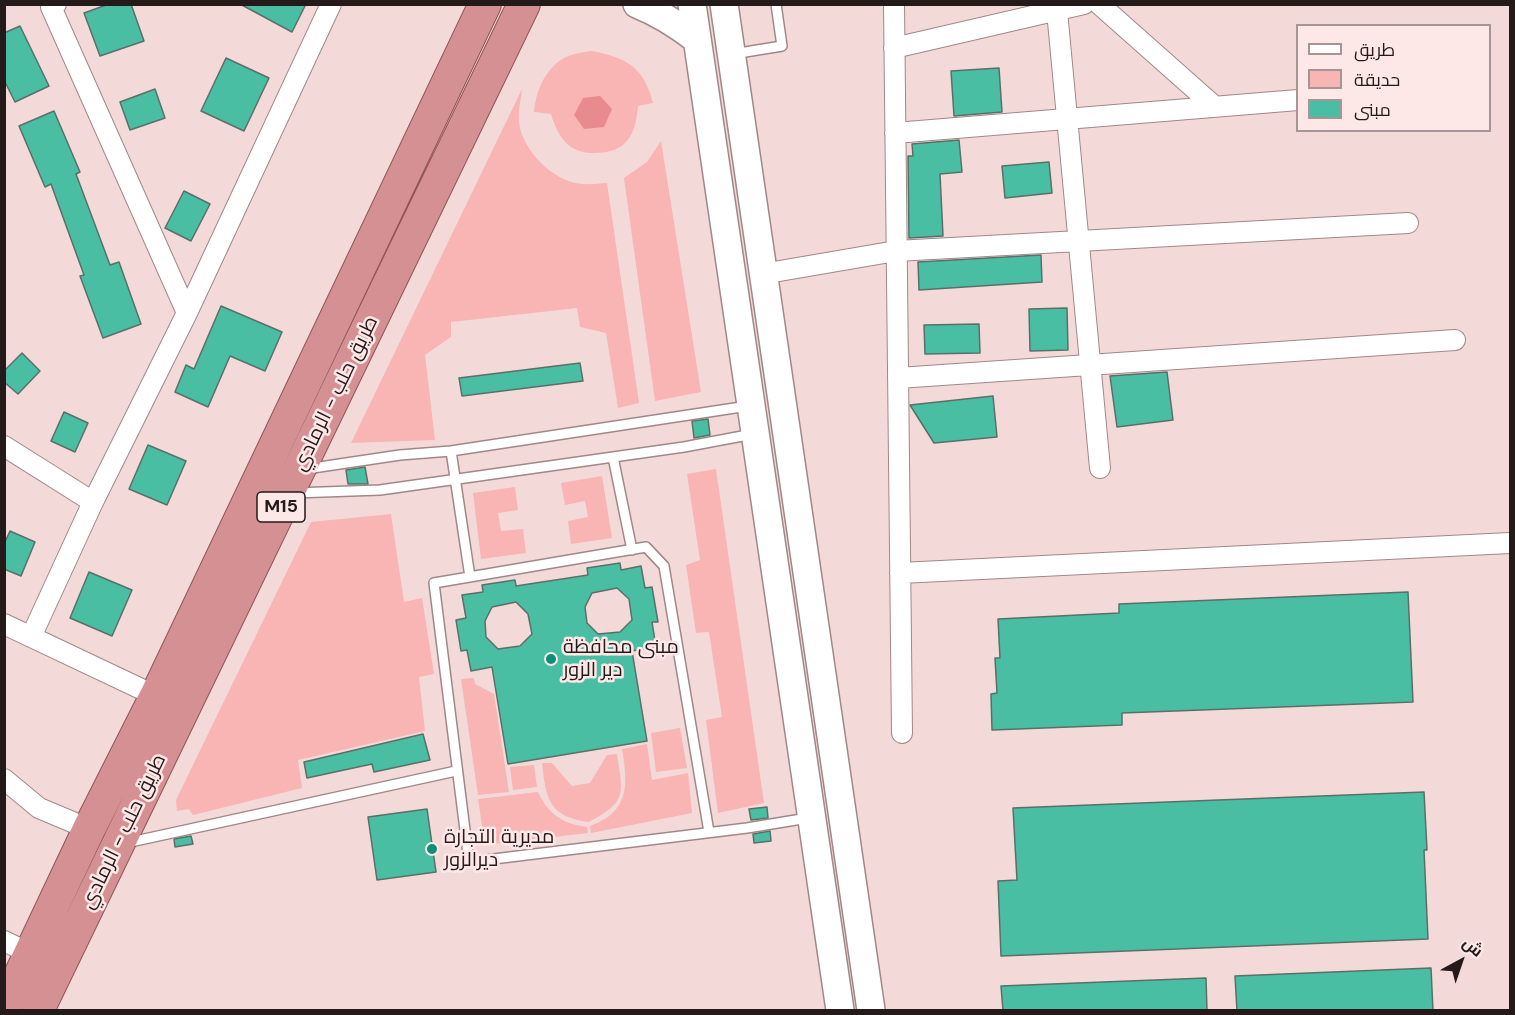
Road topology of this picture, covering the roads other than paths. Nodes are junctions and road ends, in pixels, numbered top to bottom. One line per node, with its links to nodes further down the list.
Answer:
1 (56, 4): 24 (street)
2 (331, 4): 24 (street)
3 (485, 4): 43 (highway, طريق حلب - الرمادي / M15)
4 (637, 4): 13 (main road)
5 (692, 4): 13 (main road)
6 (724, 4): 15 (main road)
7 (776, 4): 15 (lane)
8 (894, 4): 14 (street)
9 (1084, 4): 12 (street)
10 (1099, 4): 17 (street)
11 (528, 6): 35 (highway, طريق حلب - الرمادي / M15)
12 (1057, 11): 14 (street); 18 (street)
13 (696, 39): 28 (main road)
14 (894, 48): 19 (street)
15 (731, 55): 23 (main road)
16 (1296, 100): 17 (street)
17 (1214, 106): 18 (street)
18 (1067, 118): 19 (street); 21 (street)
19 (895, 133): 22 (street)
20 (1408, 223): 21 (street)
21 (1078, 241): 22 (street); 26 (street)
22 (897, 251): 23 (street); 27 (street)
23 (762, 274): 57 (main road)
24 (187, 313): 36 (street)
25 (1455, 340): 26 (street)
26 (1090, 365): 27 (street); 33 (street)
27 (898, 378): 39 (street)
28 (752, 406): 29 (main road); 31 (lane)
29 (756, 433): 32 (lane); 49 (main road)
30 (4, 446): 36 (street)
31 (451, 451): 34 (lane); 35 (lane)
32 (613, 457): 34 (lane); 38 (lane)
33 (1100, 468)
34 (454, 480): 35 (lane); 40 (lane)
35 (293, 482): 52 (highway, طريق حلب - الرمادي / M15)
36 (93, 502): 42 (street)
37 (1510, 543): 39 (street)
38 (632, 550): 40 (lane); 51 (lane)
39 (900, 573): 44 (street)
40 (470, 577): 45 (lane)
41 (4, 624): 42 (street)
42 (31, 637): 43 (street)
43 (156, 696): 50 (highway, طريق حلب - الرمادي / M15)
44 (902, 733)
45 (456, 771): 51 (lane); 52 (lane)
46 (4, 779): 48 (street)
47 (4, 795): 48 (street)
48 (39, 808): 50 (street)
49 (812, 818): 51 (lane); 56 (main road)
50 (89, 829): 53 (highway, طريق حلب - الرمادي / M15)
51 (709, 832)
52 (118, 844): 55 (highway, طريق حلب - الرمادي / M15)
53 (18, 948): 54 (highway, طريق حلب - الرمادي / M15)
54 (4, 1009)
55 (38, 1011)
56 (840, 1011)
57 (871, 1011)

